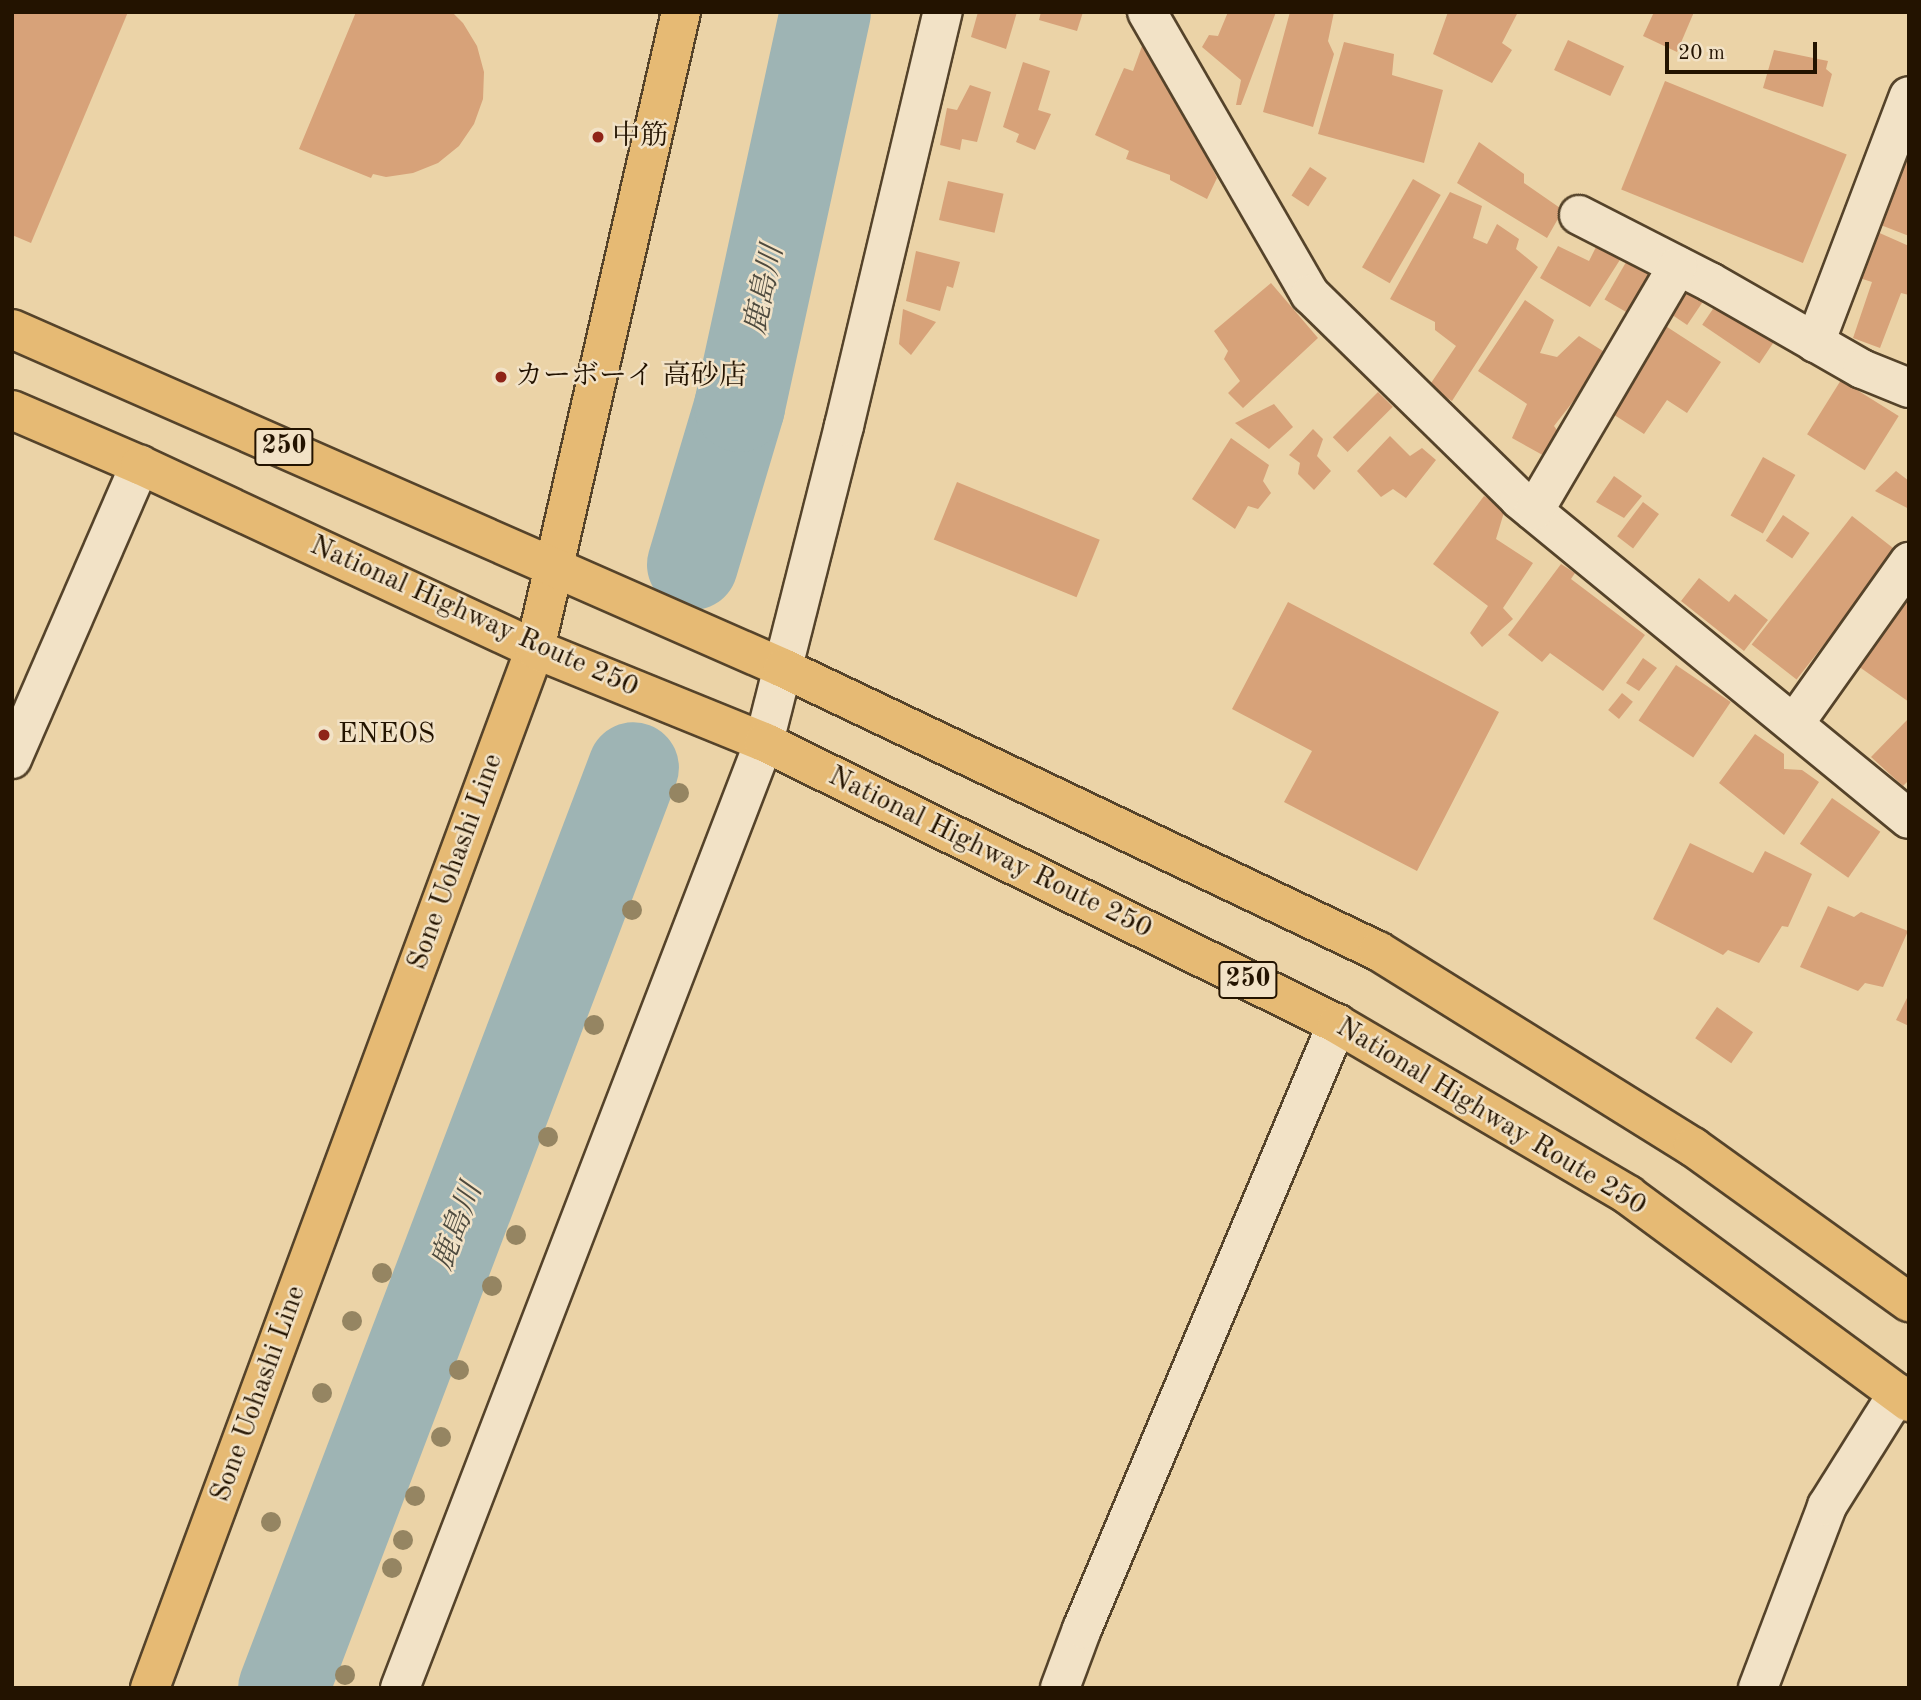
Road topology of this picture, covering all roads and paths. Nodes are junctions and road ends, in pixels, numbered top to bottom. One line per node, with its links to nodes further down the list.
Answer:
1 (681, 12): 14 (main road, Sone Uohashi Line)
2 (943, 12): 16 (street)
3 (1147, 12): 12 (street)
4 (1909, 96): 8 (street)
5 (1579, 215): 6 (street)
6 (1678, 266): 8 (street); 12 (street)
7 (12, 329): 14 (main road, 250)
8 (1815, 343): 9 (street)
9 (1909, 388)
10 (12, 410): 11 (main road, National Highway Route 250 / 250)
11 (140, 466): 15 (main road, National Highway Route 250 / 250); 19 (street)
12 (1534, 511): 17 (street)
13 (1909, 562): 17 (street)
14 (555, 565): 15 (main road, Sone Uohashi Line); 16 (main road, 250)
15 (536, 649): 18 (main road, National Highway Route 250 / 250); 24 (main road, Sone Uohashi Line)
16 (783, 668): 18 (street); 22 (main road, 250)
17 (1794, 724): 20 (street)
18 (764, 742): 21 (main road, National Highway Route 250 / 250); 25 (street)
19 (12, 759)
20 (1909, 819)
21 (1337, 1024): 23 (main road, National Highway Route 250 / 250); 26 (street)
22 (1909, 1302)
23 (1903, 1398): 27 (street)
24 (150, 1688)
25 (400, 1688)
26 (1060, 1688)
27 (1758, 1688)

